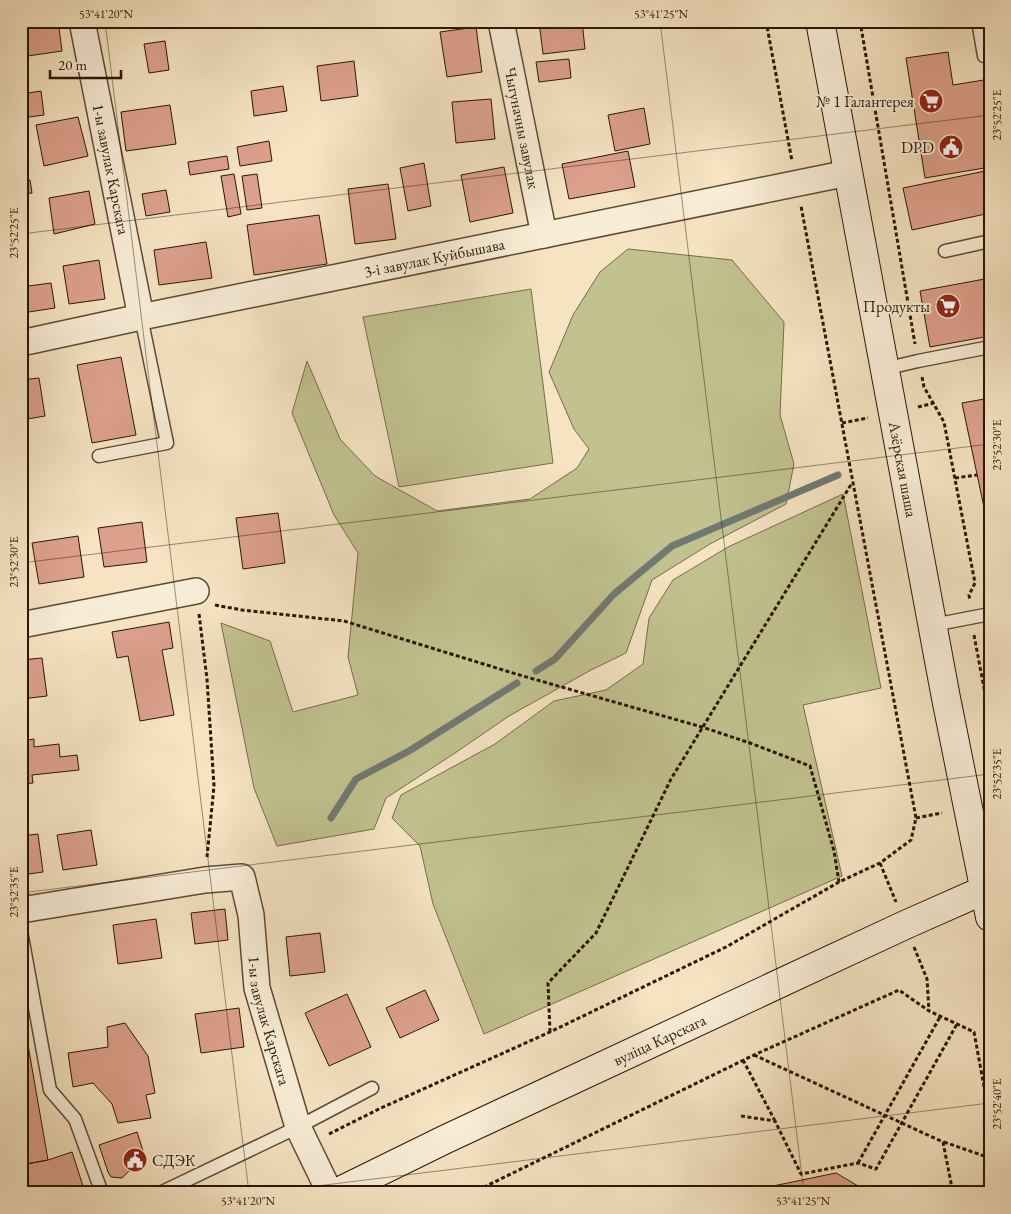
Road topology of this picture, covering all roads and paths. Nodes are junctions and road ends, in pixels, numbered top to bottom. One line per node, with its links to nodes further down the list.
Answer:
1 (82, 21): 12 (street, 1-ы завулак Карскага)
2 (500, 21): 9 (street, Чыгуначны завулак)
3 (766, 21): 8 (path)
4 (820, 21): 7 (main road, Азёрская шаша)
5 (978, 21): 6 (lane)
6 (984, 56)
7 (848, 173): 8 (street, 3-і завулак Куйбышава); 15 (main road, Азёрская шаша)
8 (796, 184): 9 (street, 3-і завулак Куйбышава); 19 (path)
9 (544, 235): 12 (street, 3-і завулак Куйбышава)
10 (990, 241): 11 (lane)
11 (945, 251)
12 (141, 317): 13 (street, 3-і завулак Куйбышава); 16 (lane)
13 (21, 343)
14 (990, 347): 15 (lane)
15 (884, 369): 23 (main road, Азёрская шаша)
16 (99, 456)
17 (977, 475): 18 (path)
18 (955, 478)
19 (852, 482): 24 (path); 26 (path)
20 (197, 596): 22 (street); 24 (path); 25 (path)
21 (990, 614): 23 (lane)
22 (21, 625)
23 (933, 625): 27 (main road, Азёрская шаша)
24 (702, 727): 26 (path); 33 (path)
25 (205, 880): 28 (street); 42 (street, 1-ы завулак Карскага)
26 (839, 882): 33 (path)
27 (987, 889): 29 (main road, Азёрская шаша); 46 (main road, вуліца Карскага)
28 (21, 910)
29 (990, 917)
30 (21, 931): 47 (lane)
31 (940, 1016): 32 (path); 34 (path); 37 (path)
32 (957, 1024): 39 (path); 41 (path)
33 (550, 1032): 42 (path)
34 (754, 1055): 35 (path); 37 (path)
35 (743, 1060): 40 (path); 49 (path)
36 (372, 1088): 42 (lane)
37 (885, 1115): 41 (path); 45 (path)
38 (741, 1116): 40 (path)
39 (990, 1119)
40 (775, 1121): 45 (path)
41 (902, 1123): 43 (path); 45 (path)
42 (302, 1136): 46 (street, 1-ы завулак Карскага); 48 (lane)
43 (944, 1142): 44 (path); 50 (path)
44 (990, 1158)
45 (858, 1163)
46 (345, 1190)
47 (102, 1193)
48 (160, 1193)
49 (472, 1193)
50 (953, 1193)

